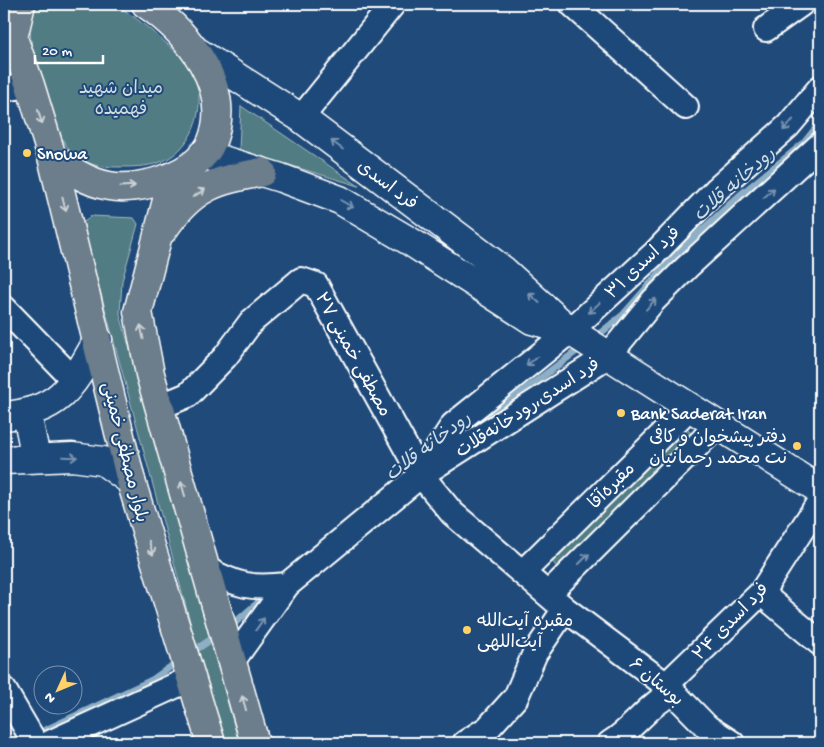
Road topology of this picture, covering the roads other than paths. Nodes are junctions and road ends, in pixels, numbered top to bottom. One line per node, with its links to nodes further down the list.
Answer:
1 (21, 4): 6 (main road)
2 (146, 4): 8 (main road)
3 (393, 4): 13 (street)
4 (572, 4): 12 (street)
5 (801, 4): 7 (street)
6 (8, 28): 9 (main road)
7 (766, 29)
8 (196, 51): 13 (main road, فرد اسدی); 15 (main road)
9 (30, 85): 11 (street); 16 (main road, one-way to 16)
10 (820, 88): 21 (street, فرد اسدی ۳۱, one-way to 21)
11 (4, 89)
12 (686, 107)
13 (301, 118): 21 (main road, فرد اسدی, one-way to 13)
14 (820, 145): 23 (street, فرد اسدی ۳۱, one-way to 14)
15 (203, 154): 17 (main road, فرد اسدی); 18 (main road)
16 (52, 157): 18 (main road, one-way to 18); 22 (main road, بلوار مصطفی خمینی, one-way to 22)
17 (262, 172): 19 (main road, one-way to 17); 21 (main road, فرد اسدی, one-way to 21)
18 (173, 177): 19 (main road)
19 (156, 242): 25 (main road, one-way to 19)
20 (4, 308): 24 (street)
21 (570, 331): 23 (main road, فرد اسدی); 31 (street, فرد اسدی،رودخانه‌قلات, one-way to 31)
22 (98, 340): 24 (main road); 32 (main road, بلوار مصطفی خمینی)
23 (609, 355): 26 (main road, فرد اسدی); 31 (street, فرد اسدی،رودخانه‌قلات)
24 (75, 381): 27 (main road)
25 (159, 407): 31 (street, مصطفی خمینی ۲۷); 36 (main road, one-way to 25)
26 (686, 410): 28 (main road, فرد اسدی); 35 (street, مقبره‌آقا)
27 (15, 415): 29 (main road)
28 (712, 431): 33 (main road, فرد اسدی); 39 (street, مقبره‌آقا, one-way to 28)
29 (36, 458): 30 (main road); 32 (main road, one-way to 32)
30 (4, 460)
31 (421, 476): 35 (street); 37 (street)
32 (131, 481): 42 (main road, بلوار مصطفی خمینی, one-way to 42)
33 (820, 490)
34 (820, 502): 38 (street, فرد اسدی ۲۴)
35 (531, 564): 39 (street)
36 (206, 570): 37 (street); 41 (main road)
37 (287, 585): 41 (street, one-way to 37)
38 (761, 593): 40 (street); 43 (street, فرد اسدی ۲۴)
39 (565, 600): 43 (street, بوستان ۶); 49 (street, مقبره‌آقا)
40 (820, 643)
41 (231, 662): 48 (main road, one-way to 41)
42 (192, 676): 46 (street); 47 (main road, بلوار مصطفی خمینی)
43 (670, 689): 50 (street, فرد اسدی ۲۴); 51 (street, بوستان ۶)
44 (4, 690): 45 (street)
45 (35, 743)
46 (50, 743)
47 (211, 743)
48 (255, 743)
49 (465, 743)
50 (610, 743)
51 (732, 743)

